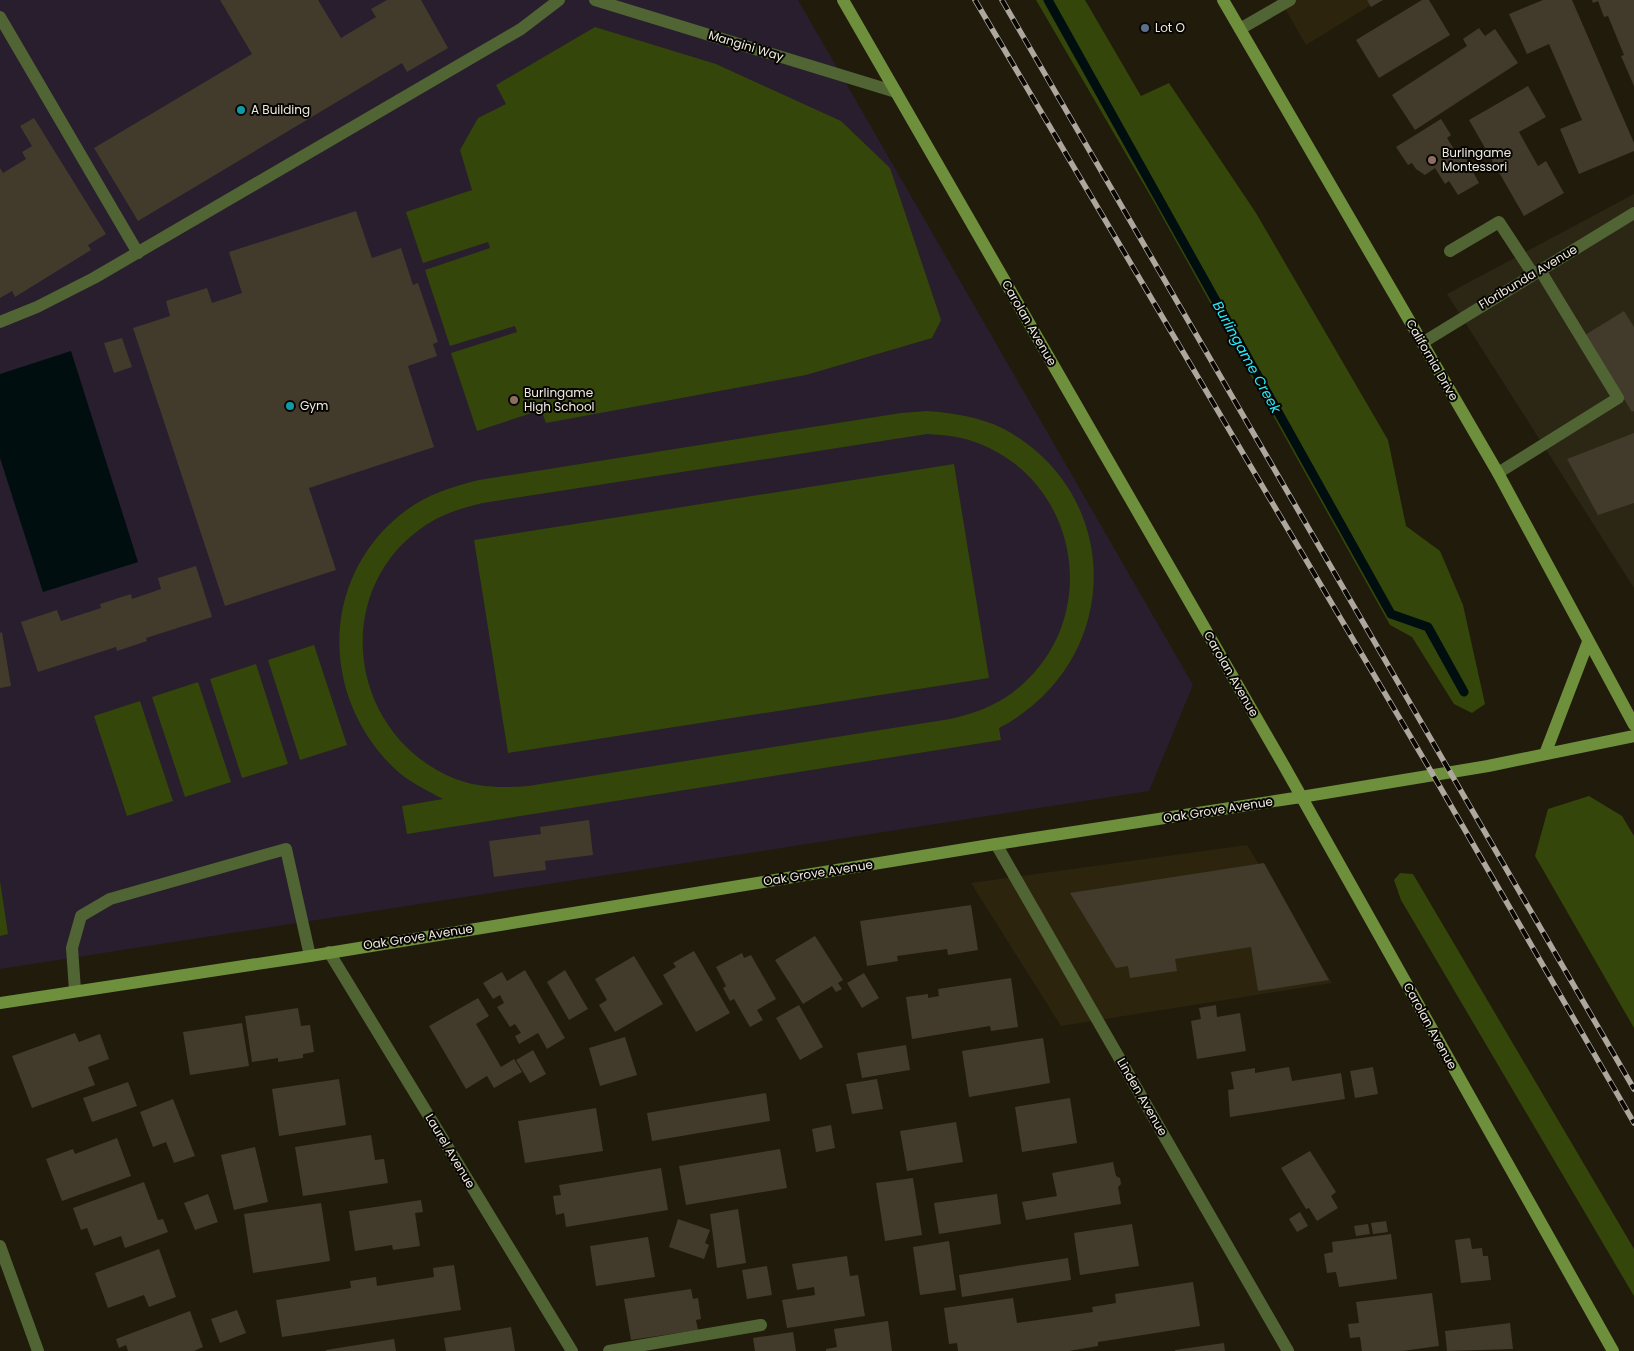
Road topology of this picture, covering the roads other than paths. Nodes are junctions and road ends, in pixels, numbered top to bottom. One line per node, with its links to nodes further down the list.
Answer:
1 (560, 0): 11 (street)
2 (595, 0): 8 (street, Mangini Way)
3 (843, 0): 8 (street, Carolan Avenue)
4 (1223, 0): 7 (street, California Drive)
5 (1290, 0): 7 (street)
6 (0, 17): 11 (street)
7 (1240, 29): 14 (street, California Drive)
8 (896, 92): 20 (street, Carolan Avenue)
9 (1634, 213): 12 (street, Floribunda Avenue)
10 (1450, 251): 12 (street)
11 (138, 253): 13 (street)
12 (1536, 272): 14 (street, Floribunda Avenue); 15 (street)
13 (0, 322)
14 (1422, 342): 15 (street, California Drive)
15 (1498, 473): 16 (street, California Drive)
16 (1588, 642): 17 (street, California Drive); 19 (street)
17 (1634, 725)
18 (1634, 736): 19 (street, Oak Grove Avenue)
19 (1545, 754): 20 (street, Oak Grove Avenue)
20 (1302, 797): 21 (street, Oak Grove Avenue); 32 (street, Carolan Avenue)
21 (996, 844): 22 (street, Oak Grove Avenue); 31 (street, Linden Avenue)
22 (329, 952): 23 (street, Oak Grove Avenue); 29 (street, Laurel Avenue)
23 (310, 956): 24 (street, Oak Grove Avenue); 24 (street)
24 (76, 990): 25 (street, Oak Grove Avenue)
25 (0, 1003)
26 (0, 1246): 28 (street)
27 (761, 1325): 30 (street)
28 (38, 1351)
29 (572, 1351)
30 (609, 1351)
31 (1288, 1351)
32 (1613, 1351)

